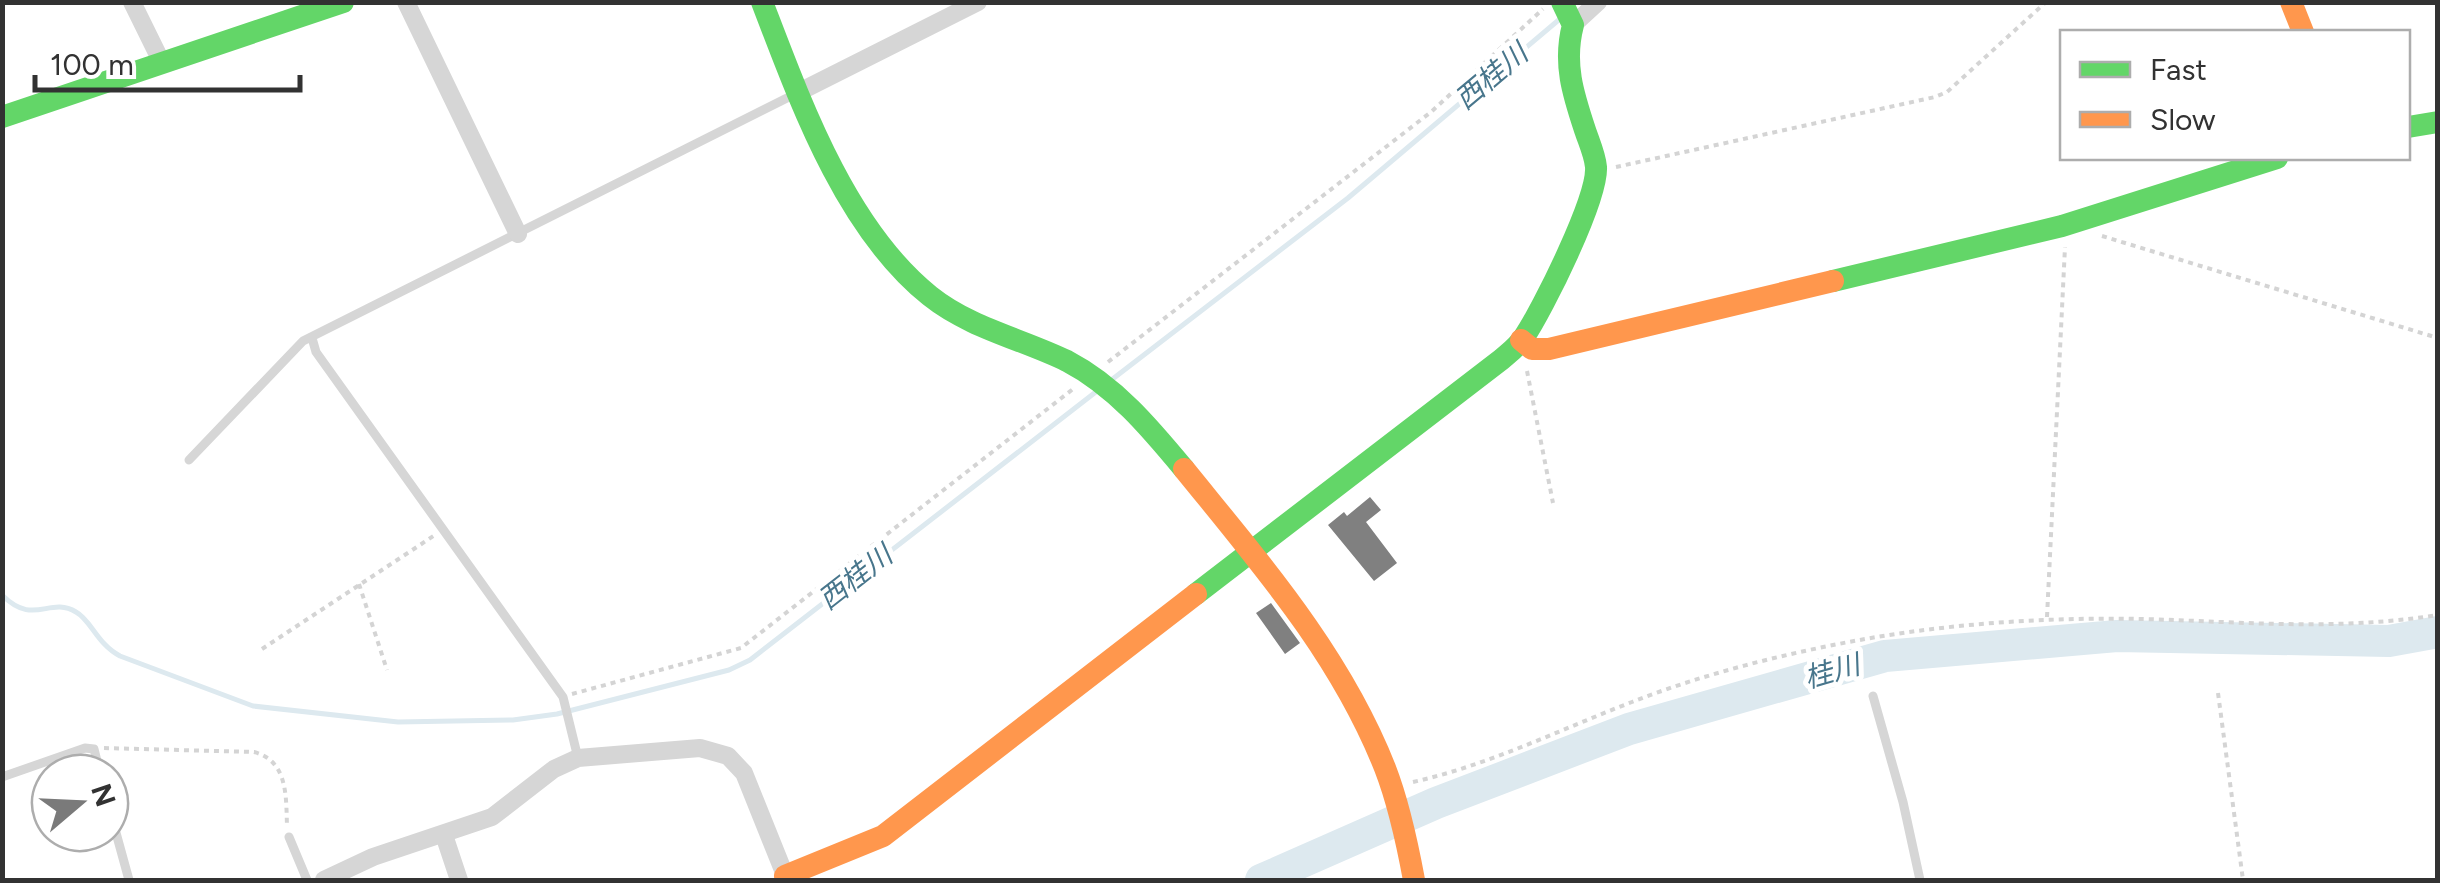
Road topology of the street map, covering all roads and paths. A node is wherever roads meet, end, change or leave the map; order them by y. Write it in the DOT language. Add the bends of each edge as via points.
graph roads {
  1 [pos="132,2"];
  2 [pos="342,2"];
  3 [pos="406,2"];
  4 [pos="762,2"];
  5 [pos="978,2"];
  6 [pos="1598,2"];
  7 [pos="2046,2"];
  8 [pos="2291,2"];
  9 [pos="1563,11"];
  10 [pos="2302,30"];
  11 [pos="162,63"];
  12 [pos="797,93"];
  13 [pos="2,117"];
  14 [pos="2438,122"];
  15 [pos="2410,126"];
  16 [pos="2272,160"];
  17 [pos="1597,171"];
  18 [pos="2068,224"];
  19 [pos="518,234"];
  20 [pos="312,338"];
  21 [pos="2438,338"];
  22 [pos="1522,340"];
  23 [pos="1100,382"];
  24 [pos="188,460"];
  25 [pos="1553,503"];
  26 [pos="443,530"];
  27 [pos="1251,550"];
  28 [pos="358,584"];
  29 [pos="2438,615"];
  30 [pos="2047,619"];
  31 [pos="262,649"];
  32 [pos="387,670"];
  33 [pos="2218,693"];
  34 [pos="1873,696"];
  35 [pos="564,700"];
  36 [pos="94,748"];
  37 [pos="95,753"];
  38 [pos="578,758"];
  39 [pos="2,777"];
  40 [pos="1396,792"];
  41 [pos="444,835"];
  42 [pos="290,837"];
  43 [pos="122,853"];
  44 [pos="786,878"];
  45 [pos="129,880"];
  46 [pos="307,880"];
  47 [pos="324,880"];
  48 [pos="460,880"];
  49 [pos="1414,880"];
  50 [pos="1920,880"];
  51 [pos="2244,880"];
  1 -- 11 [label="street"];
  2 -- 11 [label="street"];
  3 -- 19 [label="street"];
  4 -- 12 [label="street"];
  5 -- 12 [label="street"];
  6 -- 9 [label="street"];
  7 -- 17 [label="path" via="1935,97"];
  8 -- 10 [label="street"];
  9 -- 17 [label="street" via="1570,90"];
  9 -- 23 [label="path"];
  11 -- 13 [label="street"];
  12 -- 19 [label="lane"];
  12 -- 23 [label="street" via="860,209 924,292 963,318"];
  14 -- 15 [label="street"];
  16 -- 18 [label="street"];
  17 -- 22 [label="street"];
  18 -- 21 [label="path"];
  18 -- 22 [label="street" via="1549,349 1532,350"];
  18 -- 30 [label="path"];
  19 -- 20 [label="lane"];
  20 -- 24 [label="lane" via="292,350"];
  20 -- 26 [label="lane"];
  22 -- 25 [label="path"];
  22 -- 27 [label="street"];
  23 -- 27 [label="street"];
  23 -- 35 [label="path" via="740,648"];
  26 -- 28 [label="path"];
  26 -- 35 [label="lane"];
  27 -- 40 [label="street" via="1348,684"];
  27 -- 44 [label="street" via="882,836"];
  28 -- 31 [label="path"];
  28 -- 32 [label="path"];
  29 -- 30 [label="path" via="2375,625"];
  30 -- 40 [label="path" via="1867,639 1732,669"];
  33 -- 51 [label="path"];
  34 -- 50 [label="lane"];
  35 -- 38 [label="lane"];
  36 -- 37 [label="lane"];
  36 -- 39 [label="lane"];
  36 -- 42 [label="path" via="269,756 282,778"];
  38 -- 41 [label="street" via="492,816"];
  38 -- 44 [label="street" via="700,748 728,756 744,774"];
  40 -- 49 [label="street"];
  41 -- 47 [label="street"];
  41 -- 48 [label="street"];
  42 -- 46 [label="lane"];
  43 -- 45 [label="lane"];
}
